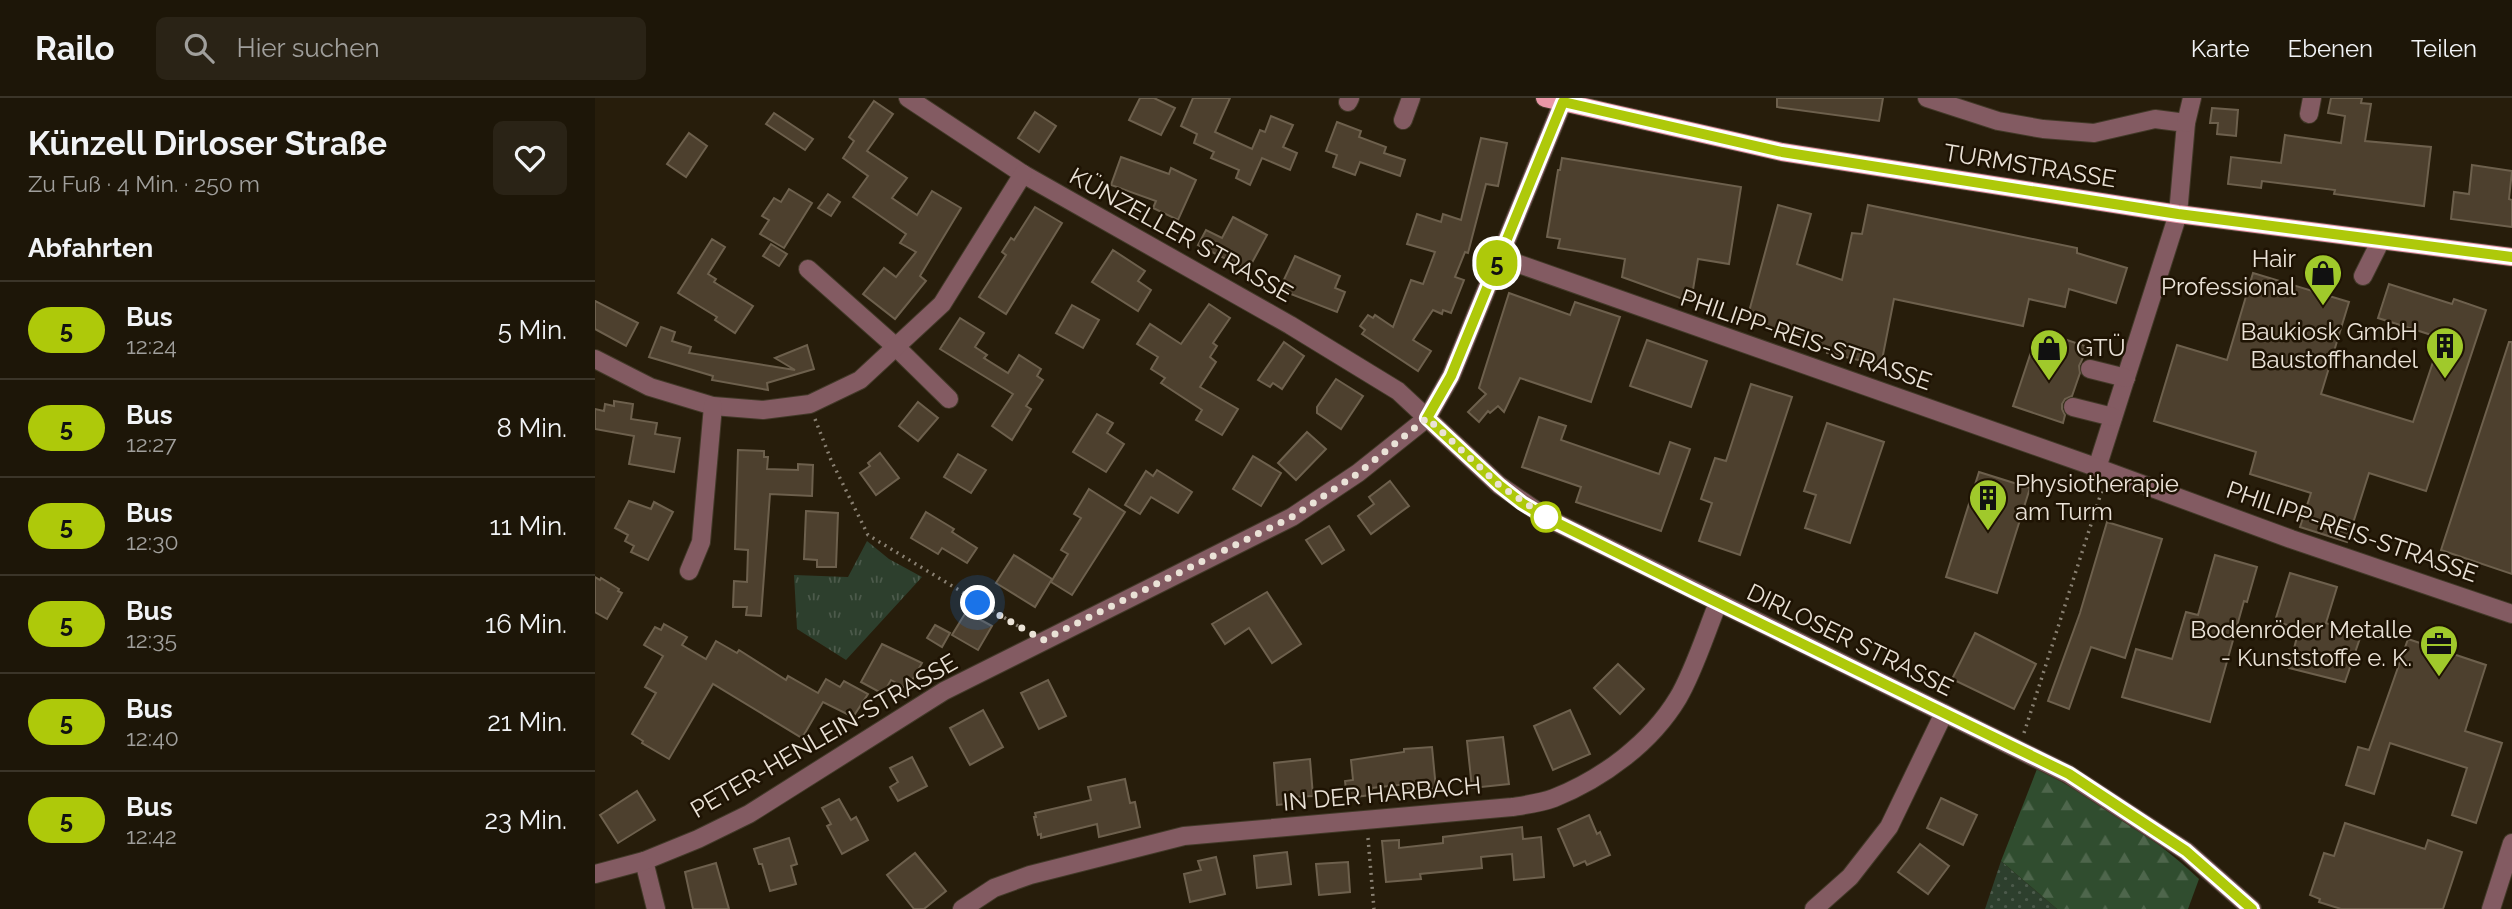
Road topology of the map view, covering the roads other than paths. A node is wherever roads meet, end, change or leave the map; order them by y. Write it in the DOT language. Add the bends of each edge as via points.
graph roads {
  1 [pos="908,98"];
  2 [pos="1412,98"];
  3 [pos="1545,98"];
  4 [pos="1927,98"];
  5 [pos="2192,98"];
  6 [pos="1563,102"];
  7 [pos="1403,120"];
  8 [pos="2186,123"];
  9 [pos="1023,174"];
  10 [pos="2178,214"];
  11 [pos="2381,240"];
  12 [pos="1499,257"];
  13 [pos="2512,257"];
  14 [pos="808,269"];
  15 [pos="2363,276"];
  16 [pos="896,346"];
  17 [pos="595,359"];
  18 [pos="2090,369"];
  19 [pos="2126,378"];
  20 [pos="949,399"];
  21 [pos="713,406"];
  22 [pos="2073,407"];
  23 [pos="2113,417"];
  24 [pos="1427,418"];
  25 [pos="2103,470"];
  26 [pos="689,571"];
  27 [pos="1718,603"];
  28 [pos="2512,614"];
  29 [pos="1944,713"];
  30 [pos="2512,843"];
  31 [pos="643,860"];
  32 [pos="595,874"];
  33 [pos="656,909"];
  34 [pos="962,909"];
  35 [pos="1814,909"];
  36 [pos="2252,909"];
  37 [pos="2491,909"];
  1 -- 9 [label="street, KÜNZELLER STRASSE"];
  2 -- 7 [label="street"];
  3 -- 6 [label="main road, TURMSTRASSE"];
  4 -- 8 [label="street" via="1998,121 2043,129 2094,133 2155,119"];
  5 -- 8 [label="street"];
  6 -- 10 [label="main road, TURMSTRASSE" via="1782,152"];
  6 -- 12 [label="street, PETER-HENLEIN-STRASSE"];
  8 -- 10 [label="street"];
  9 -- 16 [label="street" via="942,304"];
  9 -- 24 [label="street, KÜNZELLER STRASSE" via="1290,324 1398,391"];
  10 -- 11 [label="main road, TURMSTRASSE"];
  10 -- 19 [label="street"];
  11 -- 13 [label="main road, TURMSTRASSE"];
  11 -- 15 [label="street"];
  12 -- 24 [label="street, PETER-HENLEIN-STRASSE" via="1451,376"];
  12 -- 25 [label="street, PHILIPP-REIS-STRASSE"];
  14 -- 16 [label="street"];
  16 -- 20 [label="street"];
  16 -- 21 [label="street" via="860,380 810,404 762,410"];
  17 -- 21 [label="street" via="650,387"];
  18 -- 19 [label="street"];
  19 -- 23 [label="street"];
  21 -- 26 [label="street" via="701,542"];
  22 -- 23 [label="street"];
  23 -- 25 [label="street"];
  24 -- 27 [label="street, DIRLOSER STRASSE" via="1522,503"];
  24 -- 31 [label="street, PETER-HENLEIN-STRASSE" via="1357,474 1292,517 944,691 749,814"];
  25 -- 28 [label="street, PHILIPP-REIS-STRASSE"];
  27 -- 29 [label="street, DIRLOSER STRASSE"];
  27 -- 34 [label="street, IN DER HARBACH" via="1679,696 1656,728 1590,780 1552,799 1511,807 1184,836 1030,875 994,888"];
  29 -- 35 [label="street" via="1889,827 1850,877"];
  29 -- 36 [label="street, DIRLOSER STRASSE" via="2069,774 2162,834"];
  30 -- 37 [label="street"];
  31 -- 32 [label="street, PETER-HENLEIN-STRASSE"];
  31 -- 33 [label="street"];
}
